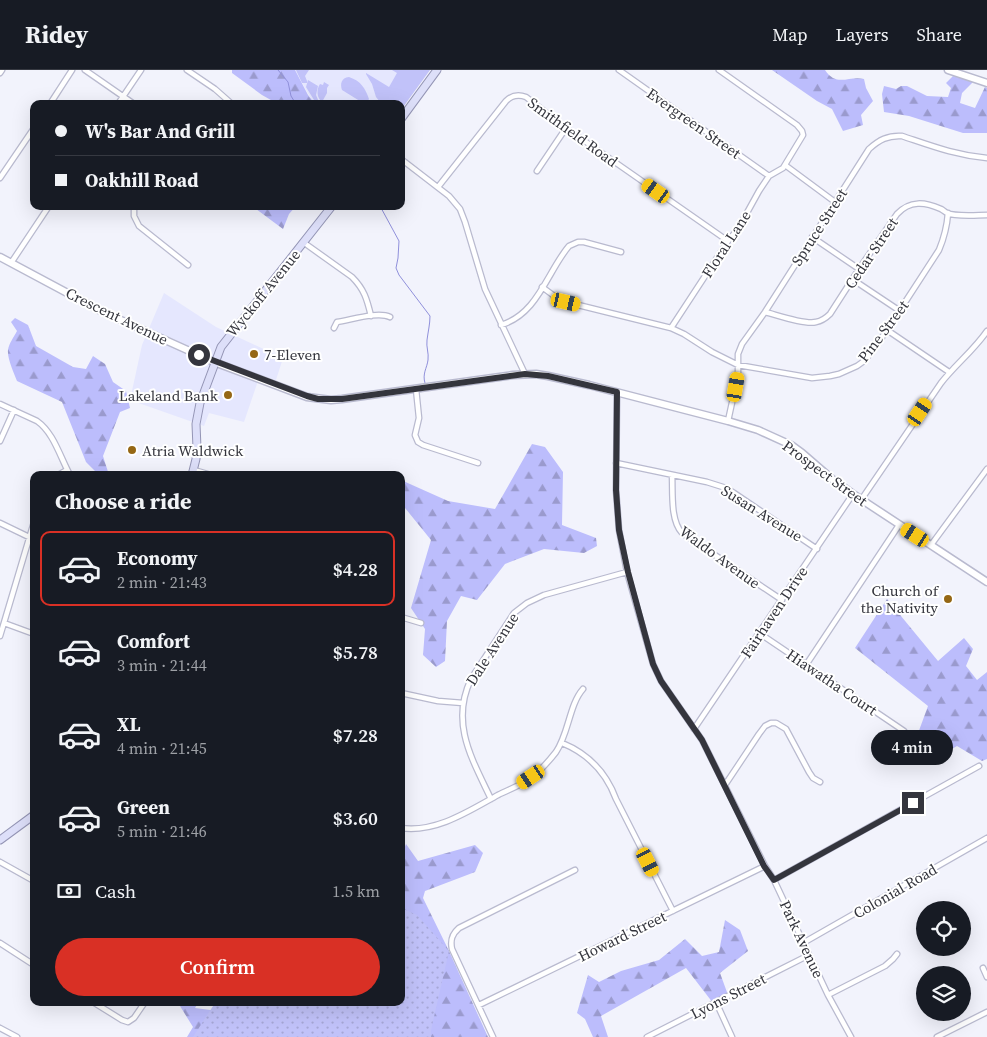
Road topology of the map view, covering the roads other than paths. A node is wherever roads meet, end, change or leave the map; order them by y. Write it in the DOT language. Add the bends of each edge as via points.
graph roads {
  1 [pos="2,70"];
  2 [pos="72,70"];
  3 [pos="85,70"];
  4 [pos="141,70"];
  5 [pos="187,70"];
  6 [pos="437,70"];
  7 [pos="619,70"];
  8 [pos="720,70"];
  9 [pos="948,70"];
  10 [pos="0,73"];
  11 [pos="968,73"];
  12 [pos="987,83"];
  13 [pos="123,97"];
  14 [pos="53,100"];
  15 [pos="121,100"];
  16 [pos="128,100"];
  17 [pos="227,100"];
  18 [pos="405,114"];
  19 [pos="566,128"];
  20 [pos="30,134"];
  21 [pos="987,158"];
  22 [pos="405,162"];
  23 [pos="785,165"];
  24 [pos="537,171"];
  25 [pos="769,176"];
  26 [pos="0,178"];
  27 [pos="438,187"];
  28 [pos="835,202"];
  29 [pos="46,210"];
  30 [pos="134,210"];
  31 [pos="329,210"];
  32 [pos="948,213"];
  33 [pos="987,216"];
  34 [pos="812,237"];
  35 [pos="728,241"];
  36 [pos="303,242"];
  37 [pos="621,252"];
  38 [pos="0,257"];
  39 [pos="11,263"];
  40 [pos="188,265"];
  41 [pos="859,269"];
  42 [pos="852,279"];
  43 [pos="542,287"];
  44 [pos="900,311"];
  45 [pos="765,312"];
  46 [pos="371,316"];
  47 [pos="390,317"];
  48 [pos="501,325"];
  49 [pos="334,328"];
  50 [pos="670,328"];
  51 [pos="887,330"];
  52 [pos="987,331"];
  53 [pos="214,362"];
  54 [pos="738,365"];
  55 [pos="949,372"];
  56 [pos="525,374"];
  57 [pos="416,389"];
  58 [pos="617,392"];
  59 [pos="0,404"];
  60 [pos="14,410"];
  61 [pos="728,421"];
  62 [pos="0,441"];
  63 [pos="478,463"];
  64 [pos="616,464"];
  65 [pos="987,469"];
  66 [pos="67,471"];
  67 [pos="193,471"];
  68 [pos="672,475"];
  69 [pos="853,494"];
  70 [pos="861,500"];
  71 [pos="0,523"];
  72 [pos="899,525"];
  73 [pos="30,534"];
  74 [pos="29,537"];
  75 [pos="931,545"];
  76 [pos="817,549"];
  77 [pos="628,572"];
  78 [pos="987,582"];
  79 [pos="782,600"];
  80 [pos="405,618"];
  81 [pos="421,622"];
  82 [pos="4,623"];
  83 [pos="30,633"];
  84 [pos="759,633"];
  85 [pos="0,636"];
  86 [pos="806,665"];
  87 [pos="583,689"];
  88 [pos="405,694"];
  89 [pos="463,702"];
  90 [pos="694,729"];
  91 [pos="904,731"];
  92 [pos="562,743"];
  93 [pos="979,766"];
  94 [pos="820,782"];
  95 [pos="725,785"];
  96 [pos="491,799"];
  97 [pos="30,818"];
  98 [pos="405,828"];
  99 [pos="987,838"];
  100 [pos="0,840"];
  101 [pos="0,862"];
  102 [pos="764,866"];
  103 [pos="575,870"];
  104 [pos="30,878"];
  105 [pos="774,880"];
  106 [pos="673,911"];
  107 [pos="0,943"];
  108 [pos="804,943"];
  109 [pos="897,954"];
  110 [pos="809,955"];
  111 [pos="30,962"];
  112 [pos="983,968"];
  113 [pos="987,977"];
  114 [pos="828,995"];
  115 [pos="716,1002"];
  116 [pos="479,1005"];
  117 [pos="99,1006"];
  118 [pos="142,1006"];
  119 [pos="987,1012"];
  120 [pos="0,1028"];
  121 [pos="17,1037"];
  122 [pos="493,1037"];
  123 [pos="647,1037"];
  124 [pos="732,1037"];
  125 [pos="850,1037"];
  126 [pos="937,1037"];
  1 -- 10 [label="street"];
  2 -- 14 [label="street"];
  3 -- 13 [label="street"];
  4 -- 13 [label="street"];
  5 -- 17 [label="street"];
  6 -- 18 [label="main road"];
  7 -- 25 [label="street, Evergreen Street"];
  8 -- 23 [label="street" via="800,128 803,135"];
  9 -- 11 [label="main road"];
  11 -- 12 [label="main road"];
  13 -- 15 [label="street"];
  13 -- 16 [label="street"];
  19 -- 24 [label="street"];
  19 -- 27 [label="street, Smithfield Road" via="526,97 513,96"];
  19 -- 35 [label="street, Smithfield Road"];
  20 -- 26 [label="street"];
  21 -- 28 [label="street, Spruce Street" via="965,156 902,136 890,136 869,150"];
  22 -- 27 [label="street"];
  23 -- 25 [label="street, Floral Lane"];
  23 -- 28 [label="street"];
  25 -- 35 [label="street, Floral Lane"];
  27 -- 48 [label="street" via="455,202 463,216 485,290"];
  28 -- 34 [label="street, Spruce Street"];
  29 -- 39 [label="street"];
  30 -- 40 [label="street" via="139,226"];
  31 -- 36 [label="main road, Wyckoff Avenue"];
  32 -- 33 [label="street, Cedar Street"];
  32 -- 41 [label="street, Cedar Street" via="923,203 906,207 897,214"];
  32 -- 44 [label="street, Pine Street" via="939,250"];
  34 -- 41 [label="street"];
  34 -- 45 [label="street, Spruce Street"];
  35 -- 50 [label="street, Floral Lane"];
  36 -- 46 [label="street" via="358,283 367,298"];
  36 -- 53 [label="main road, Wyckoff Avenue" via="227,338"];
  37 -- 43 [label="street" via="584,242 573,243"];
  38 -- 39 [label="main road, Crescent Avenue"];
  39 -- 53 [label="main road, Crescent Avenue" via="110,315"];
  41 -- 42 [label="street, Cedar Street"];
  42 -- 44 [label="street"];
  42 -- 45 [label="street, Cedar Street" via="830,314 822,320 807,323"];
  43 -- 48 [label="street" via="527,310"];
  43 -- 50 [label="street, Pine Street" via="566,302"];
  44 -- 51 [label="street, Pine Street"];
  45 -- 54 [label="street, Spruce Street" via="742,344"];
  46 -- 47 [label="street" via="385,314"];
  46 -- 49 [label="street" via="337,322"];
  48 -- 56 [label="street"];
  50 -- 54 [label="street, Pine Street"];
  51 -- 54 [label="street, Pine Street" via="864,361 848,371 830,376 812,378"];
  51 -- 55 [label="street"];
  52 -- 55 [label="street"];
  53 -- 57 [label="main road, Crescent Avenue" via="318,399"];
  53 -- 67 [label="main road, Wyckoff Avenue" via="197,413"];
  54 -- 61 [label="street, Spruce Street"];
  55 -- 70 [label="street"];
  56 -- 57 [label="main road, Crescent Avenue"];
  56 -- 58 [label="main road, Crescent Avenue"];
  57 -- 63 [label="street" via="419,418 415,435 418,442"];
  58 -- 61 [label="main road, Prospect Street"];
  58 -- 64 [label="street, Park Avenue"];
  59 -- 60 [label="street"];
  60 -- 62 [label="street"];
  60 -- 66 [label="street" via="46,429"];
  61 -- 69 [label="main road, Prospect Street" via="791,445"];
  64 -- 68 [label="street, Susan Avenue"];
  64 -- 77 [label="street, Park Avenue" via="618,520"];
  65 -- 75 [label="street"];
  68 -- 76 [label="street, Susan Avenue" via="726,488"];
  68 -- 79 [label="street, Waldo Avenue" via="674,519 678,529"];
  69 -- 70 [label="main road, Prospect Street"];
  69 -- 76 [label="street, Fairhaven Drive"];
  70 -- 72 [label="main road, Prospect Street"];
  71 -- 74 [label="street"];
  72 -- 75 [label="main road, Prospect Street"];
  72 -- 86 [label="street"];
  73 -- 74 [label="street"];
  74 -- 82 [label="street"];
  75 -- 78 [label="main road, Prospect Street"];
  76 -- 79 [label="street, Fairhaven Drive"];
  77 -- 89 [label="street, Dale Avenue" via="544,595 519,608 470,679"];
  77 -- 90 [label="street, Park Avenue" via="656,673"];
  79 -- 84 [label="street, Fairhaven Drive"];
  80 -- 81 [label="street"];
  82 -- 83 [label="street"];
  82 -- 85 [label="street"];
  84 -- 86 [label="street, Hiawatha Court"];
  84 -- 90 [label="street, Fairhaven Drive"];
  86 -- 91 [label="street, Hiawatha Court"];
  87 -- 92 [label="street"];
  88 -- 89 [label="street"];
  89 -- 96 [label="street, Dale Avenue" via="465,741"];
  90 -- 95 [label="street, Park Avenue"];
  92 -- 96 [label="street" via="531,777"];
  92 -- 106 [label="street" via="580,751 609,781"];
  93 -- 105 [label="street"];
  94 -- 95 [label="street" via="809,772 786,729 771,723 759,734"];
  95 -- 102 [label="street, Park Avenue"];
  96 -- 98 [label="street" via="433,826"];
  97 -- 100 [label="main road"];
  99 -- 108 [label="street, Colonial Road"];
  101 -- 104 [label="street"];
  102 -- 105 [label="street, Park Avenue"];
  102 -- 106 [label="street, Howard Street"];
  103 -- 116 [label="street" via="455,931 452,948"];
  105 -- 108 [label="street, Park Avenue"];
  106 -- 116 [label="street, Howard Street"];
  107 -- 111 [label="street"];
  108 -- 110 [label="street, Park Avenue"];
  109 -- 114 [label="street" via="885,966"];
  110 -- 114 [label="street, Park Avenue"];
  110 -- 115 [label="street, Lyons Street"];
  112 -- 113 [label="street"];
  114 -- 125 [label="street, Park Avenue"];
  115 -- 123 [label="street, Lyons Street"];
  115 -- 124 [label="street"];
  116 -- 122 [label="street"];
  117 -- 118 [label="street" via="125,1022 131,1020"];
  119 -- 126 [label="street"];
  120 -- 121 [label="street"];
}
